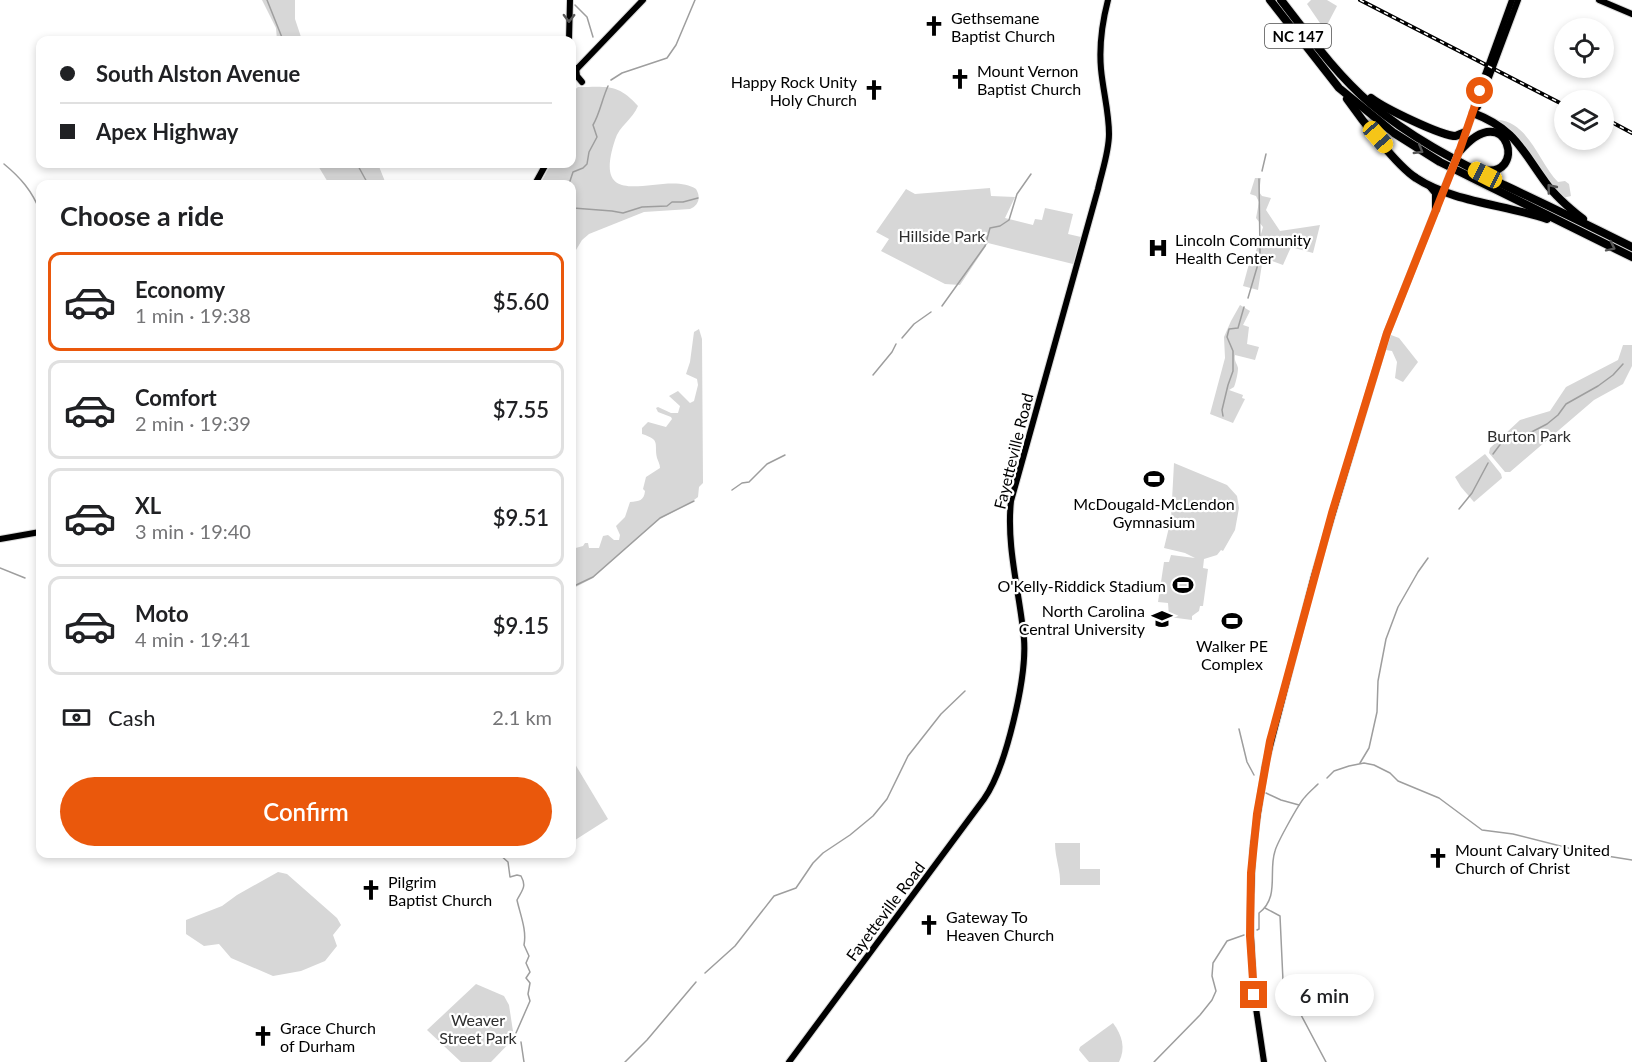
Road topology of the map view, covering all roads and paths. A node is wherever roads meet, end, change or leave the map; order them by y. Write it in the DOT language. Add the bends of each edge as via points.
graph roads {
  1 [pos="570,0"];
  2 [pos="643,0"];
  3 [pos="1108,0"];
  4 [pos="1270,0"];
  5 [pos="1281,0"];
  6 [pos="1512,0"];
  7 [pos="1518,0"];
  8 [pos="1599,0"];
  9 [pos="1632,14"];
  10 [pos="569,36"];
  11 [pos="576,69"];
  12 [pos="576,74"];
  13 [pos="1345,78"];
  14 [pos="582,82"];
  15 [pos="1340,88"];
  16 [pos="1473,111"];
  17 [pos="1465,132"];
  18 [pos="1459,152"];
  19 [pos="1464,164"];
  20 [pos="1430,186"];
  21 [pos="1443,192"];
  22 [pos="1436,208"];
  23 [pos="1593,228"];
  24 [pos="1576,230"];
  25 [pos="1632,247"];
  26 [pos="1632,257"];
  27 [pos="36,533"];
  28 [pos="0,539"];
  29 [pos="789,1062"];
  30 [pos="1264,1062"];
  1 -- 10 [label="main road, one-way"];
  2 -- 11 [label="main road"];
  3 -- 29 [label="main road, Fayetteville Road" via="1100,49 1108,108 1108,144 1011,501 1010,528 1024,649 1021,680 1000,769 984,799"];
  4 -- 15 [label="highway, NC 147"];
  5 -- 13 [label="highway, NC 147"];
  6 -- 16 [label="main road"];
  7 -- 16 [label="main road" via="1491,75"];
  8 -- 9 [label="main road"];
  12 -- 14 [label="main road"];
  13 -- 17 [label="highway" via="1399,115 1447,134 1457,136"];
  13 -- 19 [label="highway, NC 147" via="1406,131"];
  15 -- 20 [label="highway" via="1408,172"];
  15 -- 24 [label="highway, NC 147, one-way" via="1381,124 1426,154"];
  16 -- 17 [label="main road"];
  23 -- 16 [label="highway, one-way" via="1556,195 1515,138"];
  17 -- 18 [label="main road"];
  18 -- 19 [label="highway" via="1472,138 1485,132 1499,134 1509,146 1507,160 1497,169"];
  18 -- 21 [label="main road, bridge"];
  19 -- 23 [label="highway, NC 147"];
  20 -- 21 [label="highway"];
  20 -- 22 [label="highway" via="1436,193"];
  21 -- 22 [label="main road"];
  21 -- 24 [label="highway" via="1528,213"];
  22 -- 30 [label="main road" via="1387,333 1332,513 1263,776 1250,887 1250,936"];
  23 -- 25 [label="highway, NC 147"];
  24 -- 26 [label="highway, NC 147, one-way"];
  27 -- 28 [label="main road"];
}
